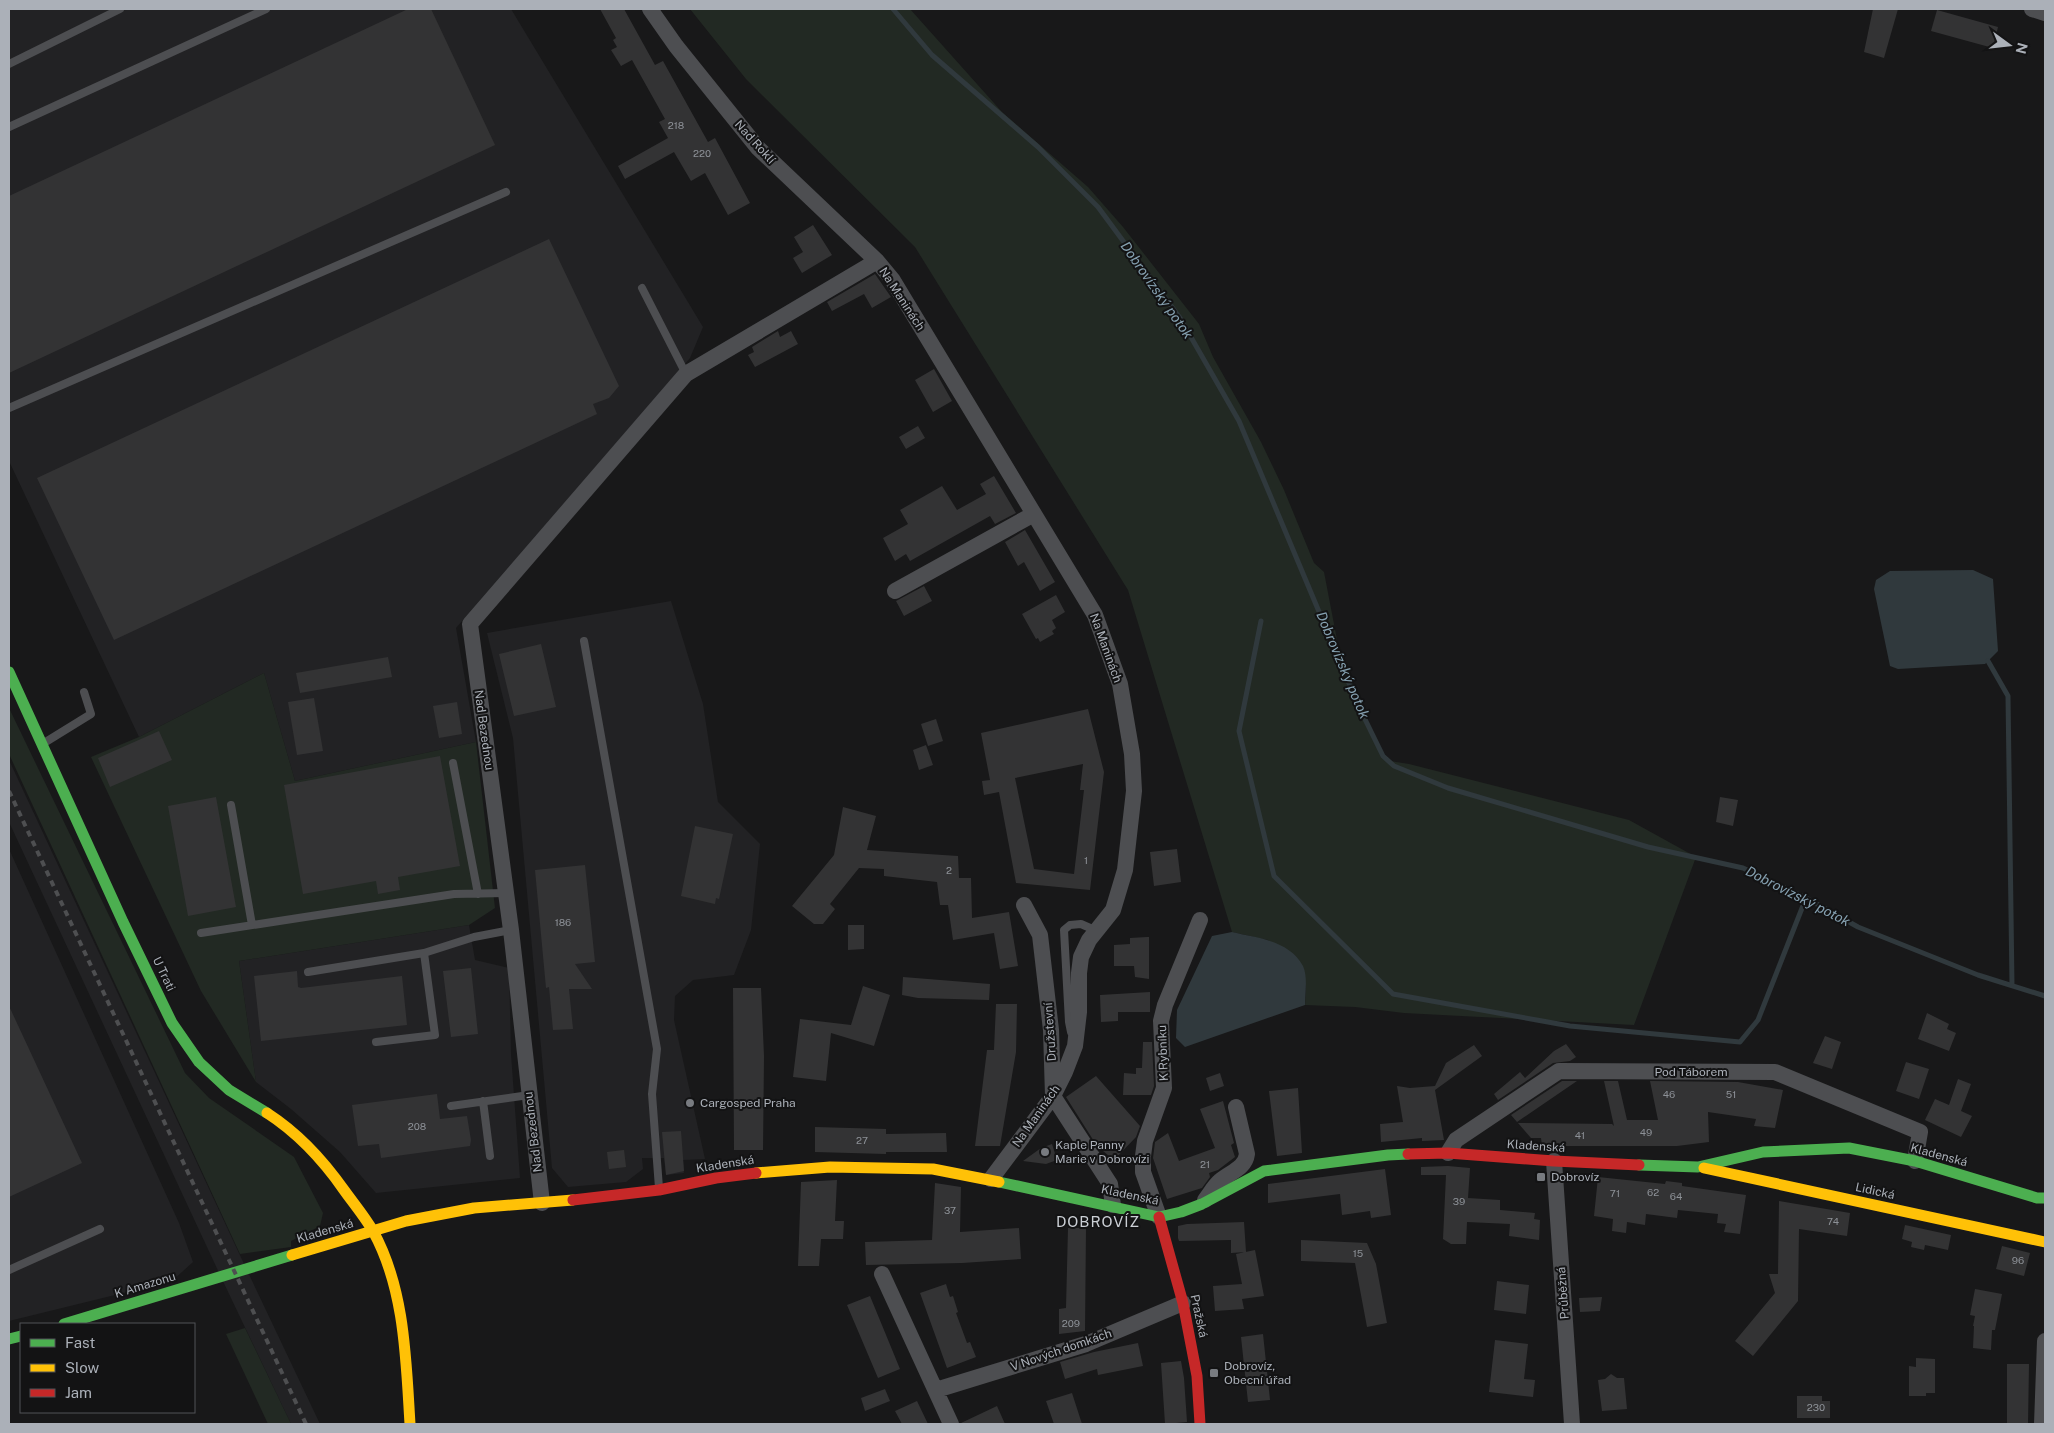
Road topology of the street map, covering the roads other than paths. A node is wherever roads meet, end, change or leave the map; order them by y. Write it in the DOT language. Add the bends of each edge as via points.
graph roads {
  1 [pos="120,9"];
  2 [pos="266,9"];
  3 [pos="650,9"];
  4 [pos="2032,9"];
  5 [pos="2045,13"];
  6 [pos="9,64"];
  7 [pos="9,127"];
  8 [pos="506,192"];
  9 [pos="877,261"];
  10 [pos="642,288"];
  11 [pos="720,353"];
  12 [pos="686,374"];
  13 [pos="9,408"];
  14 [pos="1034,514"];
  15 [pos="895,591"];
  16 [pos="584,641"];
  17 [pos="9,672"];
  18 [pos="84,692"];
  19 [pos="42,744"];
  20 [pos="453,763"];
  21 [pos="231,805"];
  22 [pos="506,893"];
  23 [pos="478,894"];
  24 [pos="1024,905"];
  25 [pos="1200,920"];
  26 [pos="252,926"];
  27 [pos="511,930"];
  28 [pos="1097,931"];
  29 [pos="201,933"];
  30 [pos="424,953"];
  31 [pos="308,972"];
  32 [pos="376,1042"];
  33 [pos="1075,1046"];
  34 [pos="529,1095"];
  35 [pos="1053,1096"];
  36 [pos="483,1101"];
  37 [pos="451,1106"];
  38 [pos="1236,1107"];
  39 [pos="1448,1153"];
  40 [pos="490,1156"];
  41 [pos="1554,1161"];
  42 [pos="1915,1161"];
  43 [pos="1698,1167"];
  44 [pos="991,1179"];
  45 [pos="659,1190"];
  46 [pos="2045,1198"];
  47 [pos="542,1204"];
  48 [pos="1202,1204"];
  49 [pos="1113,1205"];
  50 [pos="1159,1216"];
  51 [pos="100,1229"];
  52 [pos="373,1231"];
  53 [pos="2045,1242"];
  54 [pos="9,1270"];
  55 [pos="234,1272"];
  56 [pos="882,1274"];
  57 [pos="1183,1303"];
  58 [pos="67,1323"];
  59 [pos="2045,1341"];
  60 [pos="936,1390"];
  61 [pos="410,1424"];
  62 [pos="952,1424"];
  63 [pos="1200,1424"];
  64 [pos="1572,1424"];
  65 [pos="2042,1424"];
  1 -- 6 [label="lane"];
  2 -- 7 [label="lane"];
  3 -- 9 [label="street, Nad Roklí" via="758,148"];
  4 -- 5 [label="street"];
  8 -- 13 [label="lane"];
  9 -- 11 [label="street, Na Maninách"];
  9 -- 14 [label="street, Na Maninách" via="892,279"];
  10 -- 12 [label="lane"];
  11 -- 12 [label="street, Nad Bezednou"];
  12 -- 22 [label="street, Nad Bezednou" via="470,624"];
  14 -- 15 [label="street"];
  14 -- 28 [label="street, Na Maninách" via="1095,615 1120,684 1132,754 1134,791 1125,870 1113,910"];
  16 -- 45 [label="lane" via="657,1049 652,1094"];
  17 -- 19 [label="street, U Trati"];
  18 -- 19 [label="lane" via="91,714"];
  19 -- 52 [label="street, U Trati" via="172,1023 199,1062 229,1090 282,1124 311,1149"];
  20 -- 23 [label="lane"];
  21 -- 26 [label="lane"];
  22 -- 23 [label="lane"];
  22 -- 27 [label="street, Nad Bezednou"];
  23 -- 26 [label="lane" via="454,894"];
  24 -- 35 [label="street, Družstevní" via="1040,935 1051,1030"];
  25 -- 50 [label="street, K Rybníku" via="1164,1005 1161,1021 1164,1088 1142,1156 1143,1172"];
  26 -- 29 [label="lane"];
  27 -- 30 [label="lane" via="474,937"];
  27 -- 34 [label="street, Nad Bezednou"];
  28 -- 33 [label="street, Na Maninách" via="1081,957"];
  28 -- 33 [label="lane" via="1081,924 1070,924 1064,930 1069,1022"];
  30 -- 31 [label="lane"];
  30 -- 32 [label="lane" via="435,1036"];
  33 -- 35 [label="street, Na Maninách"];
  34 -- 36 [label="lane"];
  34 -- 47 [label="street, Nad Bezednou"];
  35 -- 44 [label="street, Na Maninách"];
  35 -- 49 [label="street" via="1110,1184"];
  36 -- 37 [label="lane"];
  36 -- 40 [label="lane"];
  38 -- 48 [label="street" via="1246,1161 1220,1181"];
  39 -- 41 [label="street, Kladenská"];
  39 -- 42 [label="street, Pod Táborem" via="1456,1140 1559,1071 1775,1072 1920,1132"];
  39 -- 48 [label="street, Kladenská" via="1388,1155 1264,1171"];
  41 -- 43 [label="street, Kladenská"];
  41 -- 64 [label="street, Průběžná"];
  42 -- 43 [label="street, Kladenská" via="1849,1148 1763,1152"];
  42 -- 46 [label="street, Kladenská"];
  43 -- 53 [label="street, Lidická"];
  44 -- 45 [label="street, Kladenská" via="933,1169 830,1166 716,1178"];
  44 -- 49 [label="street, Kladenská"];
  45 -- 47 [label="street, Kladenská"];
  47 -- 52 [label="street, Kladenská" via="474,1208"];
  48 -- 50 [label="street, Kladenská"];
  49 -- 50 [label="street, Kladenská"];
  50 -- 57 [label="street, Pražská"];
  51 -- 54 [label="lane"];
  52 -- 55 [label="street, Kladenská"];
  52 -- 61 [label="street, U Trati" via="389,1268 400,1311"];
  55 -- 58 [label="street, K Amazonu"];
  56 -- 60 [label="street"];
  57 -- 60 [label="street, V Nových domkách" via="1086,1344"];
  57 -- 63 [label="street, Pražská" via="1197,1376"];
  59 -- 65 [label="street"];
  60 -- 62 [label="street"];
}
